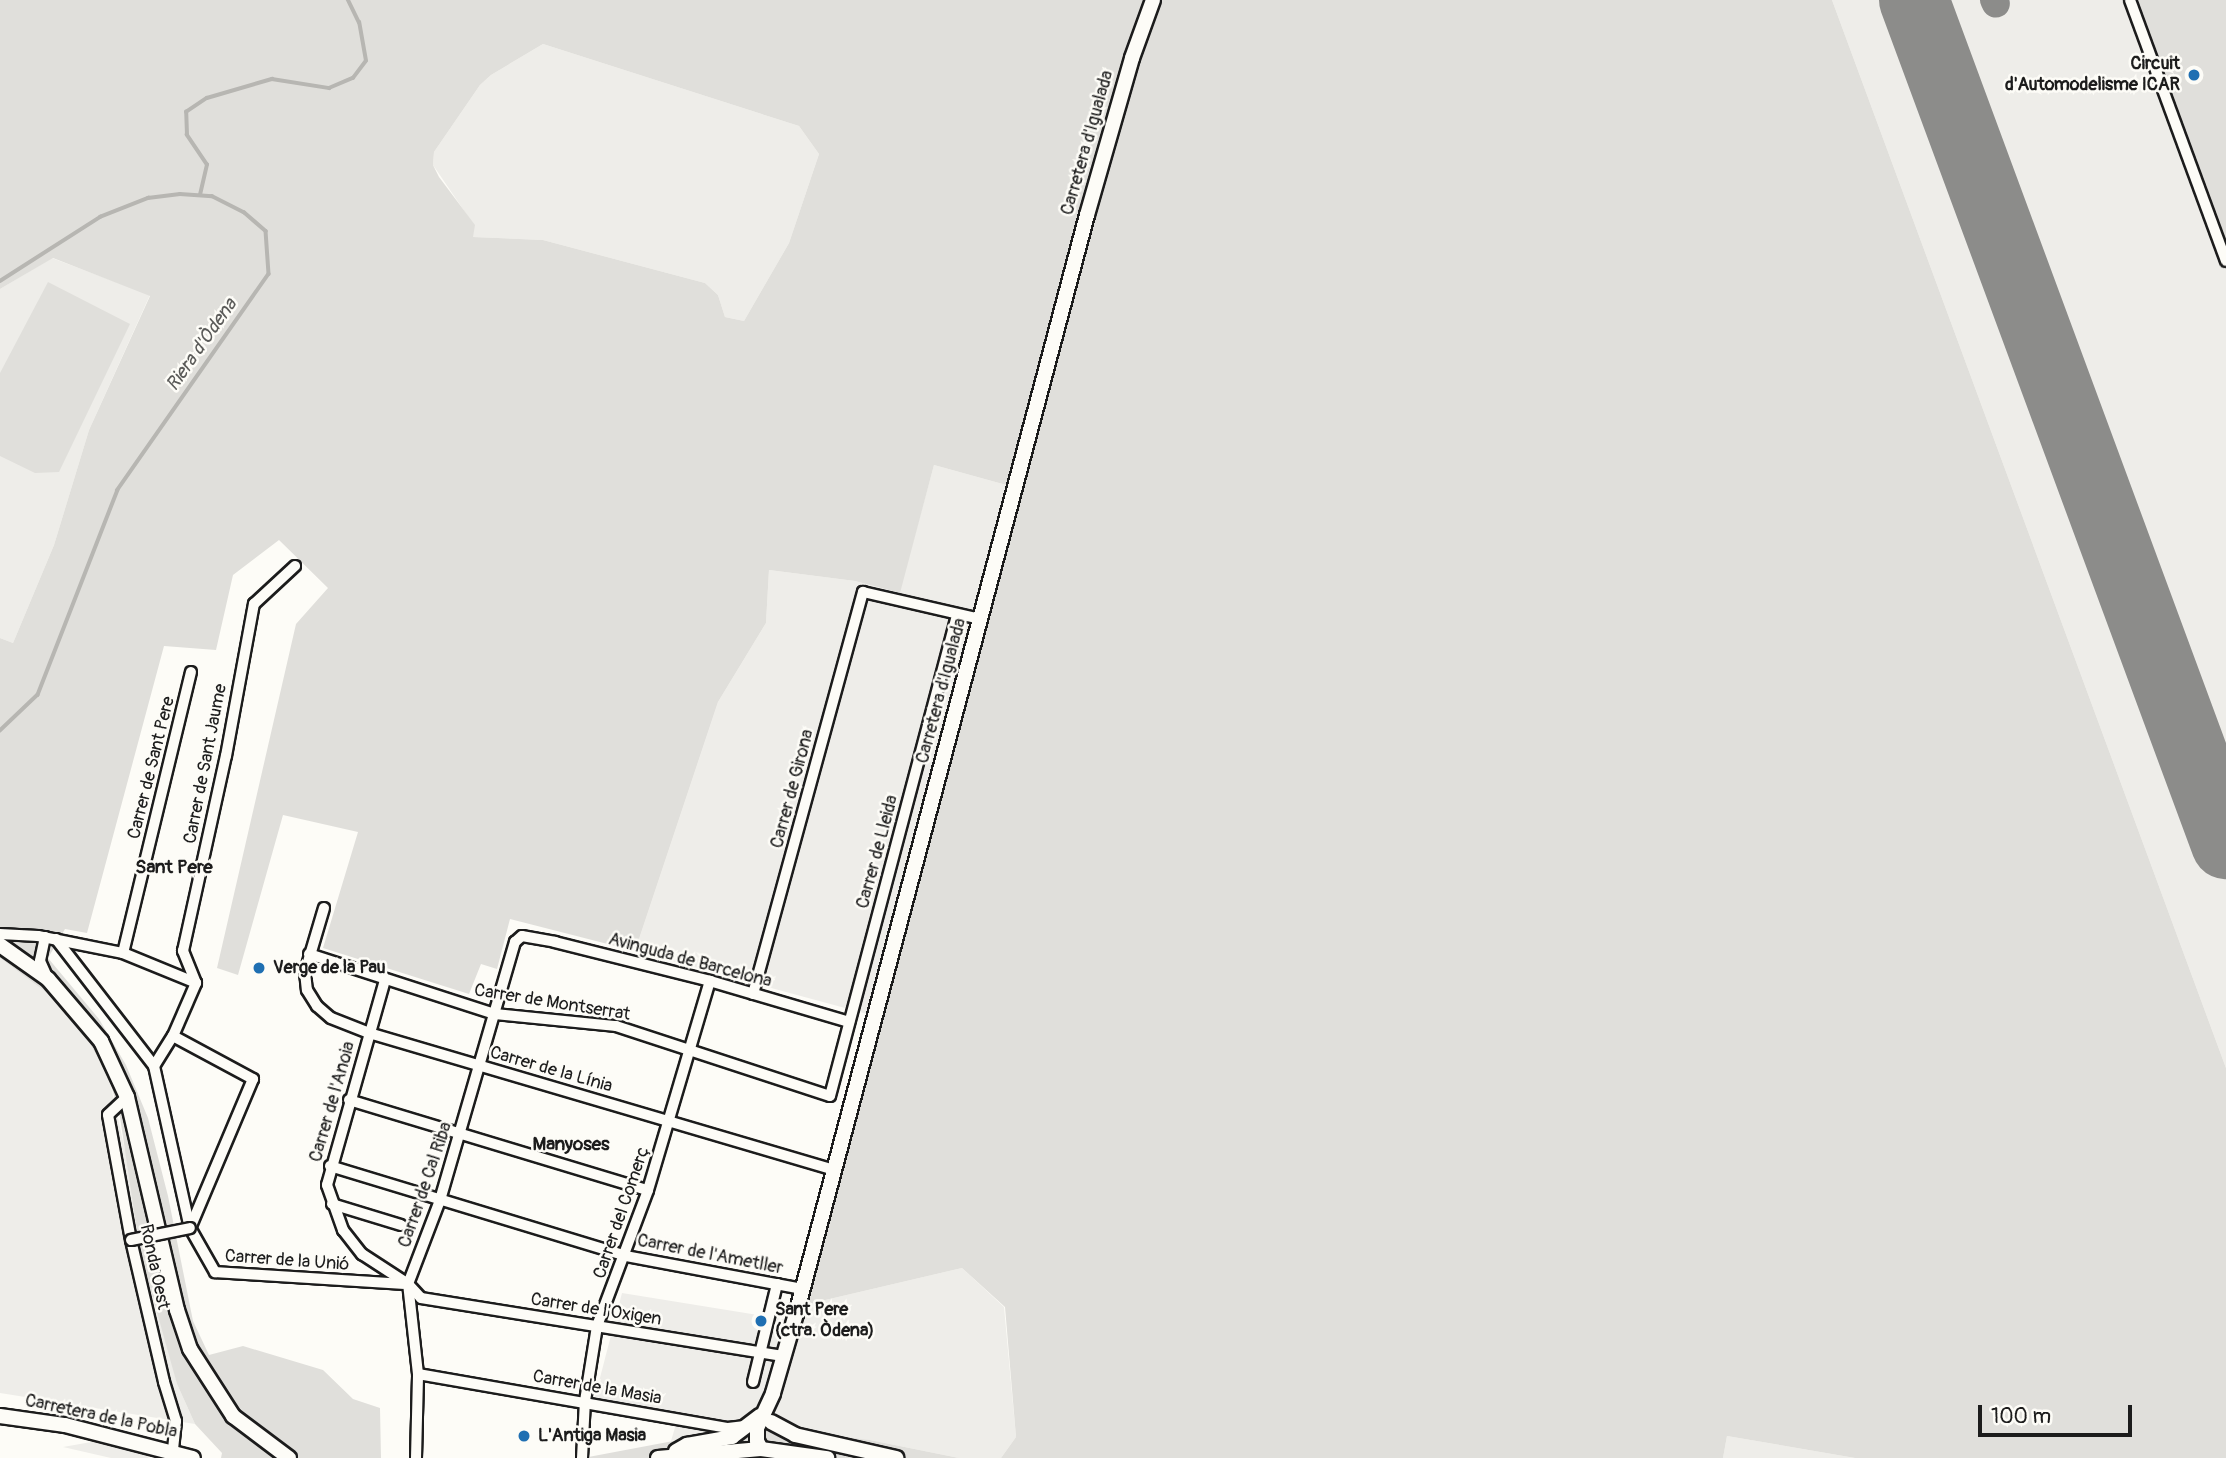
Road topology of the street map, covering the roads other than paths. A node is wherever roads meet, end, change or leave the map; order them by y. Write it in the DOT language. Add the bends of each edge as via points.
graph roads {
  1 [pos="1153,0"];
  2 [pos="2130,0"];
  3 [pos="2226,261"];
  4 [pos="295,566"];
  5 [pos="957,615"];
  6 [pos="981,619"];
  7 [pos="191,671"];
  8 [pos="324,908"];
  9 [pos="0,934"];
  10 [pos="522,936"];
  11 [pos="45,937"];
  12 [pos="56,939"];
  13 [pos="0,945"];
  14 [pos="123,953"];
  15 [pos="310,954"];
  16 [pos="48,979"];
  17 [pos="385,980"];
  18 [pos="710,981"];
  19 [pos="196,983"];
  20 [pos="753,994"];
  21 [pos="495,1014"];
  22 [pos="849,1022"];
  23 [pos="369,1033"];
  24 [pos="173,1036"];
  25 [pos="690,1050"];
  26 [pos="478,1065"];
  27 [pos="154,1066"];
  28 [pos="830,1096"];
  29 [pos="127,1097"];
  30 [pos="349,1100"];
  31 [pos="669,1121"];
  32 [pos="461,1132"];
  33 [pos="330,1166"];
  34 [pos="835,1170"];
  35 [pos="648,1189"];
  36 [pos="440,1200"];
  37 [pos="332,1204"];
  38 [pos="401,1226"];
  39 [pos="190,1228"];
  40 [pos="131,1240"];
  41 [pos="626,1255"];
  42 [pos="408,1284"];
  43 [pos="778,1284"];
  44 [pos="803,1289"];
  45 [pos="597,1326"];
  46 [pos="758,1352"];
  47 [pos="784,1356"];
  48 [pos="418,1374"];
  49 [pos="753,1382"];
  50 [pos="585,1401"];
  51 [pos="0,1416"];
  52 [pos="759,1422"];
  53 [pos="761,1449"];
  54 [pos="173,1450"];
  55 [pos="418,1456"];
  56 [pos="582,1456"];
  57 [pos="661,1457"];
  58 [pos="193,1458"];
  59 [pos="289,1458"];
  60 [pos="827,1458"];
  61 [pos="895,1458"];
  1 -- 6 [label="street, Carretera d'Igualada" via="1087,215"];
  2 -- 3 [label="street"];
  4 -- 19 [label="street, Carrer de Sant Jaume" via="254,604 183,951"];
  5 -- 6 [label="street"];
  5 -- 20 [label="street, Carrer de Girona" via="863,592"];
  5 -- 22 [label="street, Carrer de Lleida"];
  6 -- 34 [label="street, Carretera d'Igualada"];
  7 -- 14 [label="street, Carrer de Sant Pere"];
  8 -- 15 [label="street, Carrer de la Línia"];
  9 -- 11 [label="street"];
  10 -- 18 [label="street, Avinguda de Barcelona"];
  10 -- 21 [label="street, Carrer de Cal Riba" via="515,942"];
  11 -- 12 [label="street"];
  11 -- 16 [label="street" via="40,961"];
  12 -- 14 [label="street"];
  12 -- 27 [label="street"];
  13 -- 16 [label="street"];
  14 -- 19 [label="street"];
  15 -- 17 [label="street, Carrer de Montserrat"];
  15 -- 23 [label="street, Carrer de la Línia" via="307,990 317,1006 331,1018"];
  16 -- 29 [label="street" via="101,1041"];
  17 -- 21 [label="street, Carrer de Montserrat"];
  17 -- 23 [label="street, Carrer de l'Anoia"];
  18 -- 20 [label="street, Avinguda de Barcelona"];
  18 -- 25 [label="street, Carrer del Comerç"];
  19 -- 24 [label="street"];
  20 -- 22 [label="street, Avinguda de Barcelona"];
  21 -- 25 [label="street, Carrer de Montserrat" via="616,1026"];
  21 -- 26 [label="street, Carrer de Cal Riba"];
  22 -- 28 [label="street, Carrer de Lleida"];
  23 -- 26 [label="street, Carrer de la Línia"];
  23 -- 30 [label="street, Carrer de l'Anoia"];
  24 -- 27 [label="street"];
  24 -- 39 [label="street" via="253,1079"];
  25 -- 28 [label="street, Carrer de Montserrat"];
  25 -- 31 [label="street, Carrer del Comerç"];
  26 -- 31 [label="street, Carrer de la Línia"];
  26 -- 32 [label="street, Carrer de Cal Riba"];
  27 -- 39 [label="street, Carrer de la Unió"];
  29 -- 40 [label="street, Ronda Oest" via="108,1115"];
  29 -- 59 [label="street" via="190,1349 233,1416"];
  30 -- 32 [label="street"];
  30 -- 33 [label="street, Carrer de l'Anoia"];
  31 -- 34 [label="street, Carrer de la Línia"];
  31 -- 35 [label="street, Carrer del Comerç"];
  32 -- 35 [label="street"];
  32 -- 36 [label="street, Carrer de Cal Riba"];
  33 -- 36 [label="street, Carrer de l'Ametller"];
  33 -- 37 [label="street, Carrer de l'Anoia" via="327,1185"];
  34 -- 44 [label="street, Carretera d'Igualada"];
  35 -- 41 [label="street, Carrer del Comerç"];
  36 -- 41 [label="street, Carrer de l'Ametller"];
  36 -- 42 [label="street, Carrer de Cal Riba"];
  37 -- 38 [label="street"];
  37 -- 42 [label="street, Carrer de l'Anoia" via="343,1230 362,1254"];
  39 -- 40 [label="street, bridge"];
  39 -- 42 [label="street, Carrer de la Unió" via="215,1272"];
  40 -- 54 [label="street, Ronda Oest" via="176,1421"];
  41 -- 43 [label="street, Carrer de l'Ametller"];
  41 -- 45 [label="street, Carrer del Comerç"];
  42 -- 45 [label="street, Carrer de l'Oxigen" via="421,1297"];
  42 -- 48 [label="street, Carrer de Cal Riba"];
  43 -- 44 [label="street, Carrer de l'Ametller"];
  43 -- 46 [label="street"];
  44 -- 47 [label="street, Carretera d'Igualada"];
  45 -- 46 [label="street, Carrer de l'Oxigen"];
  45 -- 50 [label="street, Carrer del Comerç"];
  46 -- 47 [label="street, Carrer de l'Oxigen"];
  46 -- 49 [label="street"];
  47 -- 52 [label="street, Carretera d'Igualada"];
  48 -- 50 [label="street, Carrer de la Masia"];
  48 -- 55 [label="street, Carrer de Cal Riba"];
  50 -- 52 [label="street, Carrer de la Masia" via="728,1428"];
  50 -- 56 [label="street, Carrer del Comerç"];
  51 -- 54 [label="street, Carretera de la Pobla" via="65,1425"];
  52 -- 53 [label="street, Carretera d'Igualada"];
  52 -- 57 [label="street" via="732,1437 687,1445"];
  52 -- 61 [label="street"];
  53 -- 57 [label="street"];
  53 -- 60 [label="street"];
  54 -- 58 [label="street, Carretera de la Pobla"];
}
